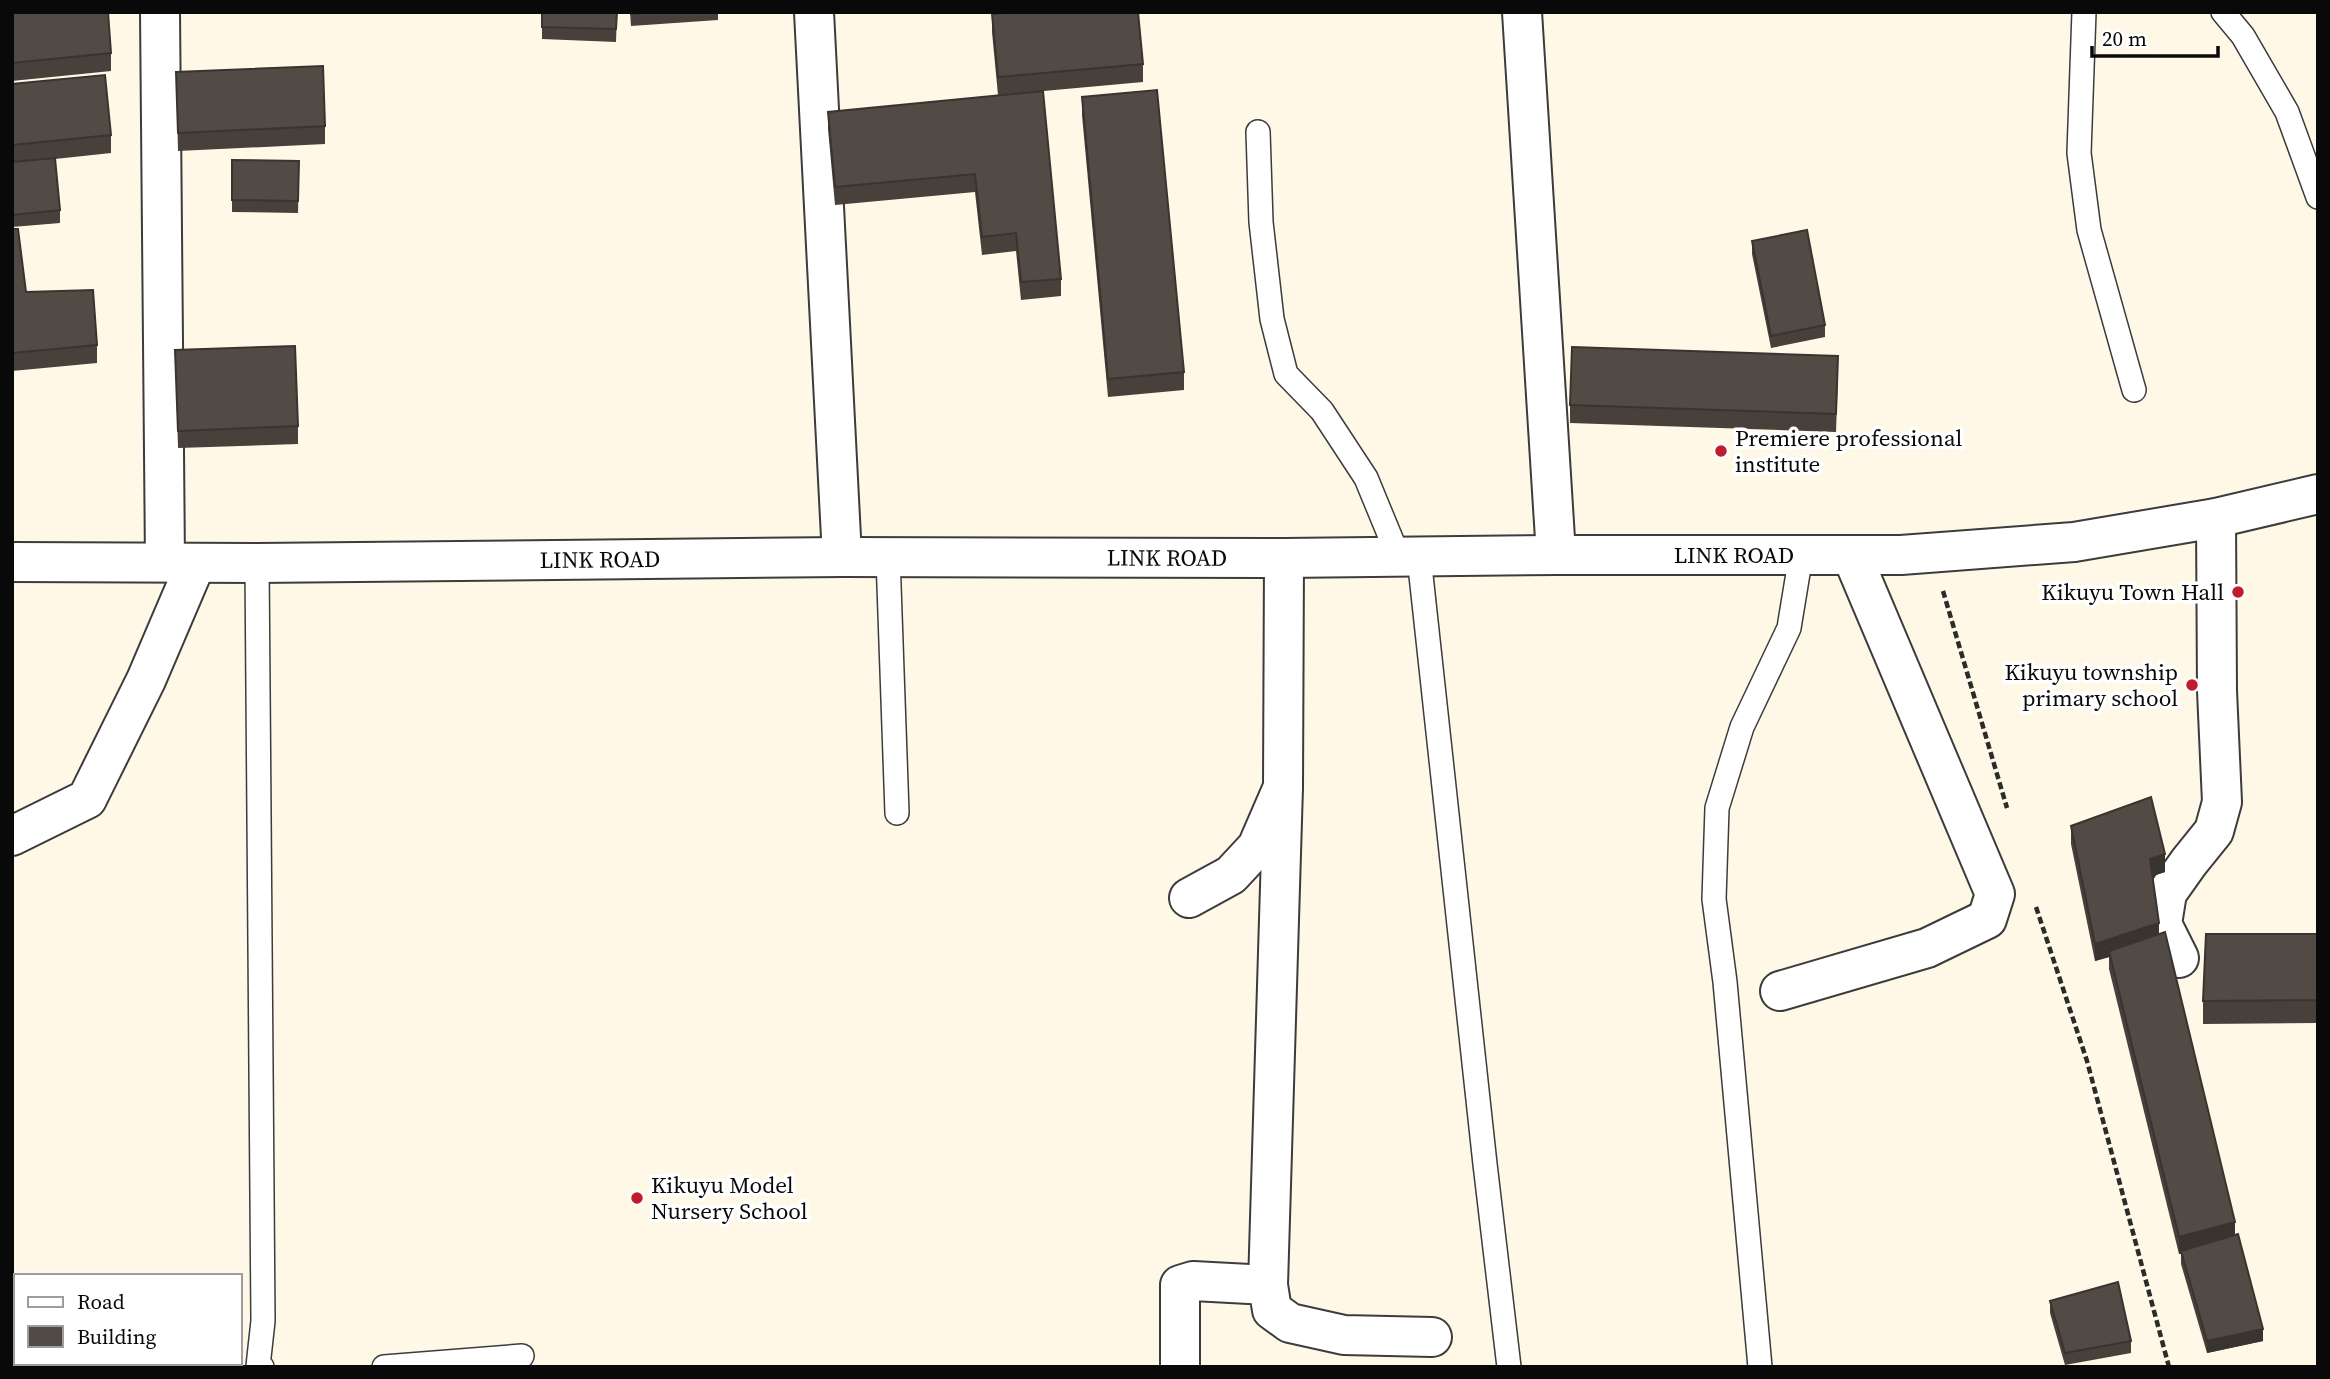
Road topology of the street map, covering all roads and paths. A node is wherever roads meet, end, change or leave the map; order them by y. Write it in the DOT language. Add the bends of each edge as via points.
graph roads {
  1 [pos="160,12"];
  2 [pos="814,12"];
  3 [pos="1522,12"];
  4 [pos="2084,12"];
  5 [pos="2223,12"];
  6 [pos="1258,132"];
  7 [pos="2318,197"];
  8 [pos="2134,390"];
  9 [pos="2318,494"];
  10 [pos="2216,518"];
  11 [pos="1556,555"];
  12 [pos="1801,555"];
  13 [pos="1853,556"];
  14 [pos="842,557"];
  15 [pos="888,557"];
  16 [pos="1284,558"];
  17 [pos="1409,558"];
  18 [pos="12,562"];
  19 [pos="181,562"];
  20 [pos="257,563"];
  21 [pos="1942,586"];
  22 [pos="1283,787"];
  23 [pos="2007,809"];
  24 [pos="897,813"];
  25 [pos="12,836"];
  26 [pos="1189,898"];
  27 [pos="2034,903"];
  28 [pos="2179,958"];
  29 [pos="1780,991"];
  30 [pos="1268,1285"];
  31 [pos="1432,1337"];
  32 [pos="522,1356"];
  33 [pos="262,1367"];
  34 [pos="384,1367"];
  35 [pos="1180,1367"];
  36 [pos="1509,1367"];
  37 [pos="1760,1367"];
  38 [pos="2169,1367"];
  1 -- 19 [label="street"];
  2 -- 14 [label="street"];
  3 -- 11 [label="street"];
  4 -- 8 [label="lane" via="2079,153 2087,217"];
  5 -- 7 [label="lane" via="2243,36 2287,112"];
  6 -- 17 [label="lane" via="1261,222 1272,319 1286,374 1322,411 1366,478"];
  9 -- 10 [label="street, LINK ROAD"];
  10 -- 13 [label="street, LINK ROAD" via="2074,542"];
  10 -- 28 [label="street" via="2222,802 2214,831 2167,893 2162,924"];
  11 -- 12 [label="street, LINK ROAD"];
  11 -- 17 [label="street, LINK ROAD"];
  12 -- 13 [label="street, LINK ROAD"];
  12 -- 37 [label="lane" via="1789,628 1742,727 1717,808 1714,899 1727,995"];
  13 -- 29 [label="street" via="1995,894 1987,919 1927,948"];
  14 -- 15 [label="street, LINK ROAD"];
  14 -- 20 [label="street, LINK ROAD"];
  15 -- 16 [label="street, LINK ROAD"];
  15 -- 24 [label="lane"];
  16 -- 17 [label="street, LINK ROAD"];
  16 -- 22 [label="street"];
  17 -- 36 [label="lane"];
  18 -- 19 [label="street, LINK ROAD"];
  19 -- 20 [label="street, LINK ROAD"];
  19 -- 25 [label="street" via="146,680 87,799"];
  20 -- 33 [label="lane" via="263,1307 258,1366"];
  21 -- 23 [label="path"];
  22 -- 26 [label="street" via="1258,847 1231,875"];
  22 -- 30 [label="street"];
  27 -- 38 [label="path" via="2087,1060"];
  30 -- 31 [label="street" via="1272,1310 1290,1323 1343,1335"];
  30 -- 35 [label="street" via="1193,1281 1180,1285"];
  32 -- 34 [label="lane"];
}
